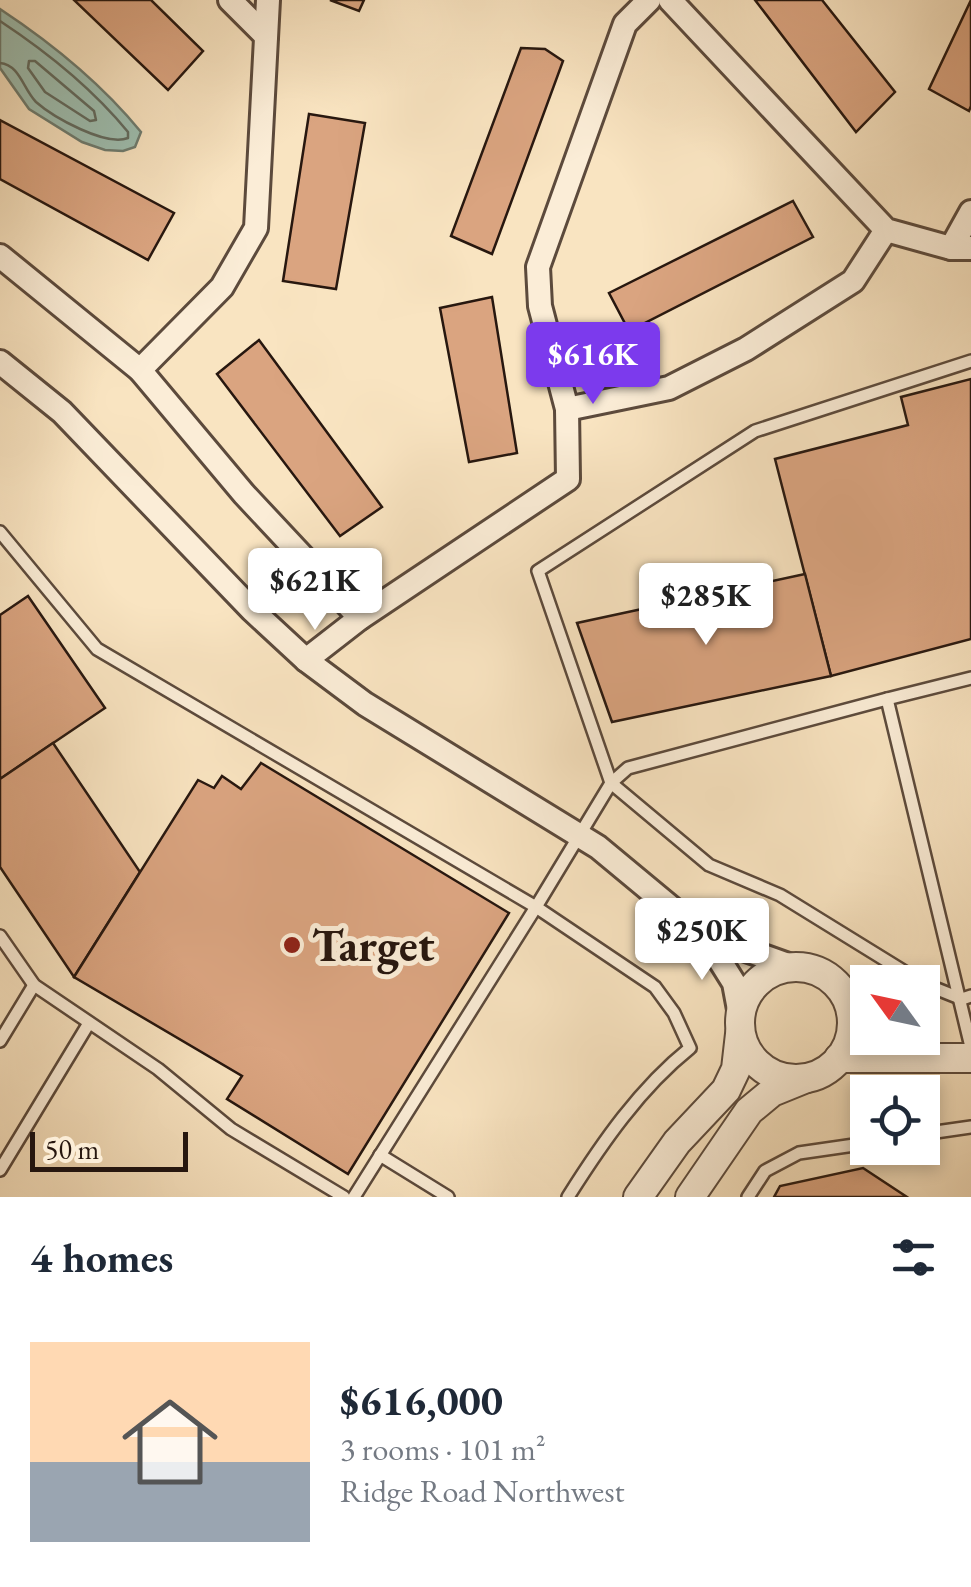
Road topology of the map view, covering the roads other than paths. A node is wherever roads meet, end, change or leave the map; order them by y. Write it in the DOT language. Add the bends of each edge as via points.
graph roads {
  1 [pos="230,0"];
  2 [pos="268,0"];
  3 [pos="649,0"];
  4 [pos="670,0"];
  5 [pos="266,36"];
  6 [pos="971,212"];
  7 [pos="886,230"];
  8 [pos="961,248"];
  9 [pos="0,256"];
  10 [pos="971,361"];
  11 [pos="0,362"];
  12 [pos="140,370"];
  13 [pos="567,410"];
  14 [pos="0,532"];
  15 [pos="360,618"];
  16 [pos="306,660"];
  17 [pos="971,678"];
  18 [pos="888,699"];
  19 [pos="611,783"];
  20 [pos="581,836"];
  21 [pos="536,907"];
  22 [pos="0,936"];
  23 [pos="704,936"];
  24 [pos="893,965"];
  25 [pos="791,966"];
  26 [pos="34,985"];
  27 [pos="940,989"];
  28 [pos="966,997"];
  29 [pos="850,1002"];
  30 [pos="89,1023"];
  31 [pos="740,1024"];
  32 [pos="850,1034"];
  33 [pos="0,1041"];
  34 [pos="971,1047"];
  35 [pos="922,1055"];
  36 [pos="926,1057"];
  37 [pos="839,1058"];
  38 [pos="971,1058"];
  39 [pos="808,1078"];
  40 [pos="971,1127"];
  41 [pos="940,1131"];
  42 [pos="850,1146"];
  43 [pos="6,1147"];
  44 [pos="380,1156"];
  45 [pos="0,1170"];
  46 [pos="344,1197"];
  47 [pos="354,1197"];
  48 [pos="448,1197"];
  49 [pos="568,1197"];
  50 [pos="638,1197"];
  51 [pos="690,1197"];
  52 [pos="748,1197"];
  1 -- 5 [label="street"];
  2 -- 5 [label="street"];
  3 -- 13 [label="street" via="625,24 538,268 540,306"];
  4 -- 7 [label="street"];
  5 -- 12 [label="street" via="256,228 222,287"];
  6 -- 8 [label="street"];
  7 -- 8 [label="street"];
  7 -- 13 [label="street" via="852,281 746,349 670,388"];
  9 -- 12 [label="street"];
  10 -- 19 [label="lane" via="755,431 538,570"];
  11 -- 16 [label="street" via="62,412"];
  12 -- 15 [label="street"];
  13 -- 15 [label="street" via="568,478"];
  14 -- 21 [label="lane" via="96,649"];
  15 -- 16 [label="street"];
  16 -- 20 [label="street" via="365,704"];
  17 -- 18 [label="lane"];
  18 -- 19 [label="lane" via="628,768"];
  18 -- 28 [label="lane"];
  19 -- 20 [label="lane"];
  19 -- 24 [label="lane" via="710,865 780,895"];
  20 -- 21 [label="lane"];
  20 -- 23 [label="street"];
  21 -- 44 [label="lane"];
  21 -- 49 [label="lane" via="655,987 690,1048 633,1106"];
  22 -- 26 [label="lane"];
  23 -- 25 [label="street"];
  23 -- 31 [label="street" via="734,983"];
  25 -- 29 [label="street" via="827,976"];
  25 -- 31 [label="street" via="757,982"];
  26 -- 30 [label="lane"];
  26 -- 33 [label="lane"];
  27 -- 28 [label="lane"];
  28 -- 34 [label="lane"];
  30 -- 43 [label="lane"];
  30 -- 46 [label="lane" via="231,1129"];
  31 -- 39 [label="street" via="758,1065 791,1079"];
  31 -- 50 [label="street" via="736,1069 726,1090"];
  32 -- 37 [label="street"];
  35 -- 36 [label="street"];
  36 -- 37 [label="street"];
  36 -- 38 [label="street"];
  37 -- 39 [label="street"];
  39 -- 51 [label="street" via="772,1092 748,1111"];
  40 -- 41 [label="lane"];
  42 -- 52 [label="lane" via="799,1154 764,1171"];
  43 -- 45 [label="lane"];
  44 -- 47 [label="lane"];
  44 -- 48 [label="lane"];
}
